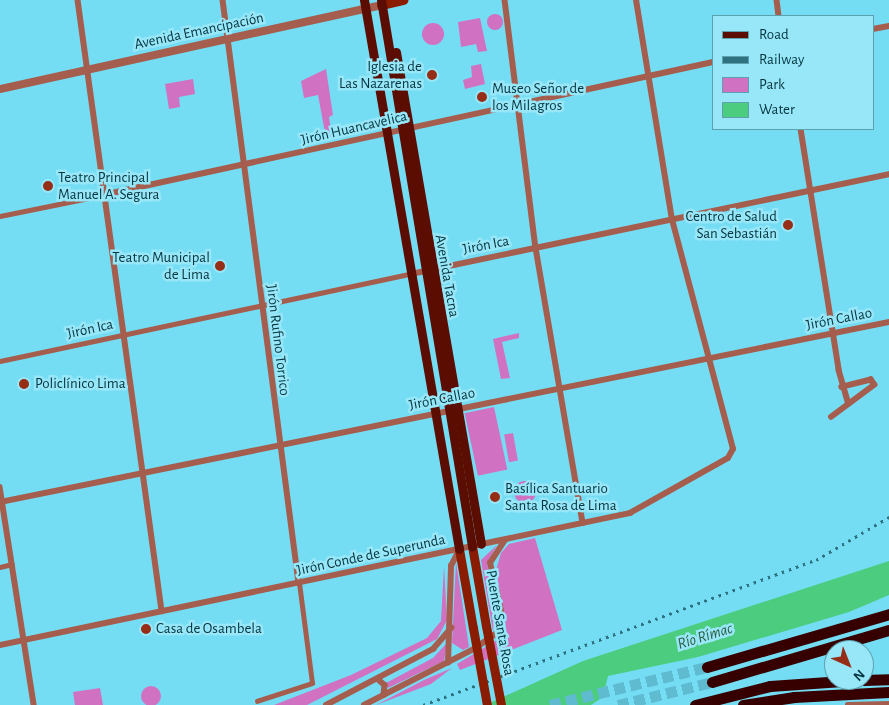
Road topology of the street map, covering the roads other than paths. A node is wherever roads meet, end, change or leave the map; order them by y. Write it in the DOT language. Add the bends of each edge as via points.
graph roads {
  1 [pos="78,0"];
  2 [pos="223,0"];
  3 [pos="403,0"];
  4 [pos="505,0"];
  5 [pos="636,0"];
  6 [pos="776,0"];
  7 [pos="384,2"];
  8 [pos="365,4"];
  9 [pos="779,15"];
  10 [pos="889,26"];
  11 [pos="874,29"];
  12 [pos="228,39"];
  13 [pos="712,62"];
  14 [pos="87,70"];
  15 [pos="649,75"];
  16 [pos="0,90"];
  17 [pos="516,103"];
  18 [pos="405,130"];
  19 [pos="801,130"];
  20 [pos="384,134"];
  21 [pos="243,166"];
  22 [pos="889,174"];
  23 [pos="812,190"];
  24 [pos="103,195"];
  25 [pos="0,216"];
  26 [pos="672,220"];
  27 [pos="536,248"];
  28 [pos="429,270"];
  29 [pos="411,274"];
  30 [pos="261,306"];
  31 [pos="889,322"];
  32 [pos="833,333"];
  33 [pos="125,334"];
  34 [pos="708,358"];
  35 [pos="0,361"];
  36 [pos="842,387"];
  37 [pos="561,388"];
  38 [pos="849,404"];
  39 [pos="453,409"];
  40 [pos="436,413"];
  41 [pos="831,417"];
  42 [pos="278,443"];
  43 [pos="142,472"];
  44 [pos="0,487"];
  45 [pos="1,502"];
  46 [pos="583,523"];
  47 [pos="505,539"];
  48 [pos="476,548"];
  49 [pos="460,549"];
  50 [pos="12,564"];
  51 [pos="0,567"];
  52 [pos="299,583"];
  53 [pos="162,611"];
  54 [pos="889,614"];
  55 [pos="451,628"];
  56 [pos="889,630"];
  57 [pos="24,640"];
  58 [pos="0,646"];
  59 [pos="448,663"];
  60 [pos="707,667"];
  61 [pos="378,679"];
  62 [pos="889,679"];
  63 [pos="874,680"];
  64 [pos="712,682"];
  65 [pos="824,682"];
  66 [pos="889,692"];
  67 [pos="384,695"];
  68 [pos="794,697"];
  69 [pos="257,701"];
  70 [pos="889,704"];
  71 [pos="34,705"];
  72 [pos="326,705"];
  73 [pos="364,705"];
  74 [pos="487,705"];
  75 [pos="501,705"];
  76 [pos="694,705"];
  77 [pos="743,705"];
  78 [pos="769,705"];
  79 [pos="848,705"];
  1 -- 14 [label="street"];
  2 -- 12 [label="street, Jirón Rufino Torrico"];
  3 -- 7 [label="main road, Avenida Emancipación"];
  4 -- 17 [label="street"];
  5 -- 15 [label="street"];
  6 -- 9 [label="street"];
  7 -- 8 [label="street, Avenida Emancipación"];
  7 -- 18 [label="main road, Avenida Tacna"];
  8 -- 12 [label="street, Avenida Emancipación"];
  8 -- 20 [label="main road"];
  10 -- 11 [label="street"];
  12 -- 14 [label="street, Avenida Emancipación"];
  12 -- 21 [label="street, Jirón Rufino Torrico"];
  13 -- 15 [label="street, Jirón Huancavelica"];
  14 -- 16 [label="street, Avenida Emancipación"];
  14 -- 24 [label="street"];
  15 -- 17 [label="street, Jirón Huancavelica"];
  15 -- 26 [label="street"];
  17 -- 18 [label="street, Jirón Huancavelica"];
  17 -- 27 [label="street"];
  18 -- 20 [label="street, Jirón Huancavelica"];
  18 -- 28 [label="main road, Avenida Tacna"];
  19 -- 23 [label="street"];
  20 -- 21 [label="street, Jirón Huancavelica"];
  20 -- 29 [label="main road"];
  21 -- 24 [label="street, Jirón Huancavelica"];
  21 -- 30 [label="street, Jirón Rufino Torrico"];
  22 -- 23 [label="street, Jirón Ica"];
  23 -- 26 [label="street, Jirón Ica"];
  23 -- 32 [label="street"];
  24 -- 25 [label="street, Jirón Huancavelica"];
  24 -- 33 [label="street"];
  26 -- 27 [label="street, Jirón Ica"];
  26 -- 34 [label="street"];
  27 -- 28 [label="street, Jirón Ica"];
  27 -- 37 [label="street"];
  28 -- 29 [label="street, Jirón Ica"];
  28 -- 39 [label="main road, Avenida Tacna"];
  29 -- 30 [label="street, Jirón Ica"];
  29 -- 40 [label="main road"];
  30 -- 33 [label="street, Jirón Ica"];
  30 -- 42 [label="street, Jirón Rufino Torrico"];
  31 -- 32 [label="street, Jirón Callao"];
  32 -- 34 [label="street, Jirón Callao"];
  32 -- 36 [label="street"];
  33 -- 35 [label="street, Jirón Ica"];
  33 -- 43 [label="street"];
  34 -- 37 [label="street, Jirón Callao"];
  34 -- 46 [label="street, Jirón Conde de Superunda" via="732,453 630,513"];
  36 -- 38 [label="street"];
  36 -- 38 [label="street" via="872,381 873,386"];
  37 -- 39 [label="street, Jirón Callao"];
  37 -- 46 [label="street"];
  38 -- 41 [label="street"];
  39 -- 40 [label="street, Jirón Callao"];
  39 -- 48 [label="main road, Avenida Tacna"];
  40 -- 42 [label="street, Jirón Callao"];
  40 -- 49 [label="main road"];
  42 -- 43 [label="street, Jirón Callao"];
  42 -- 52 [label="street, Jirón Rufino Torrico"];
  43 -- 45 [label="street, Jirón Callao"];
  43 -- 53 [label="street"];
  44 -- 45 [label="street"];
  45 -- 50 [label="street"];
  46 -- 47 [label="street, Jirón Conde de Superunda"];
  47 -- 48 [label="street, Jirón Conde de Superunda"];
  47 -- 59 [label="street" via="490,563 500,627 491,638"];
  48 -- 49 [label="street, Jirón Conde de Superunda"];
  48 -- 75 [label="main road, Puente Santa Rosa, bridge"];
  49 -- 52 [label="street, Jirón Conde de Superunda"];
  49 -- 55 [label="street" via="451,566"];
  49 -- 74 [label="main road, Puente Santa Rosa, bridge"];
  50 -- 51 [label="street"];
  50 -- 57 [label="street"];
  52 -- 53 [label="street, Jirón Conde de Superunda"];
  52 -- 69 [label="street, Jirón Rufino Torrico" via="312,683"];
  53 -- 57 [label="street, Jirón Conde de Superunda"];
  54 -- 60 [label="highway"];
  55 -- 59 [label="street"];
  55 -- 61 [label="street" via="433,649"];
  56 -- 64 [label="highway"];
  57 -- 58 [label="street, Jirón Conde de Superunda"];
  57 -- 71 [label="street"];
  59 -- 67 [label="street"];
  61 -- 67 [label="street" via="385,685"];
  61 -- 72 [label="street"];
  62 -- 63 [label="highway"];
  65 -- 76 [label="highway" via="770,686"];
  66 -- 68 [label="highway"];
  67 -- 73 [label="street"];
  68 -- 77 [label="highway"];
  68 -- 78 [label="highway"];
  70 -- 79 [label="street"];
}
